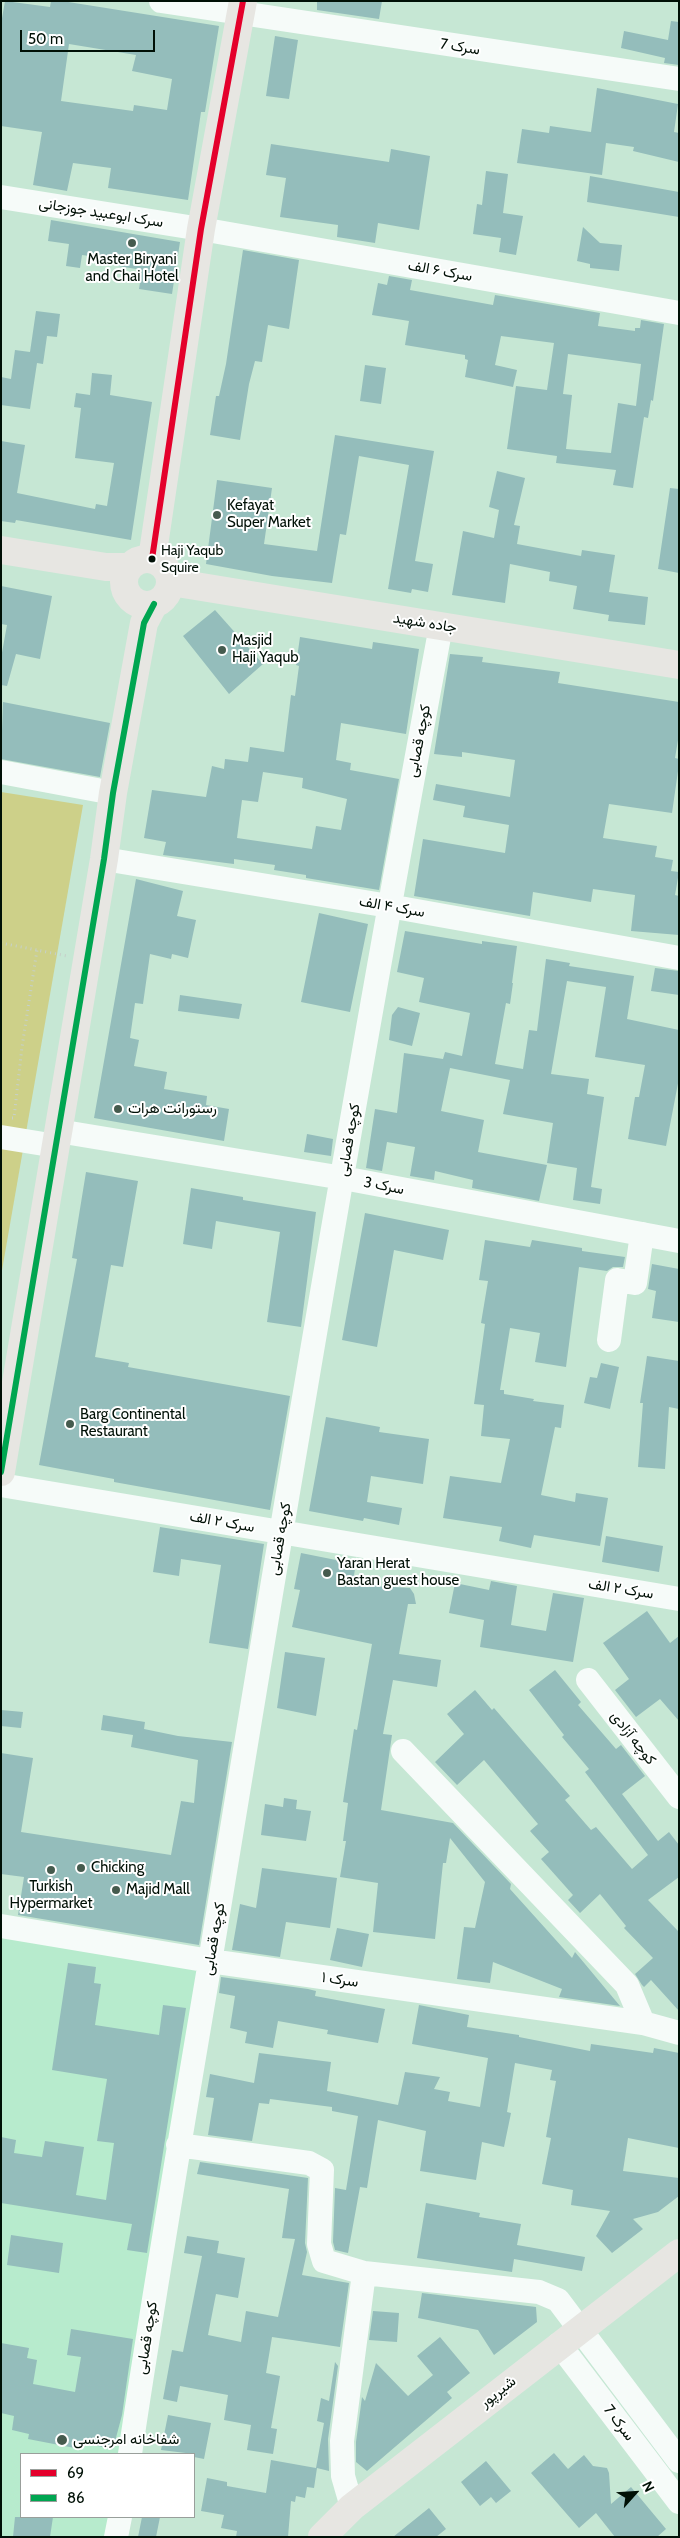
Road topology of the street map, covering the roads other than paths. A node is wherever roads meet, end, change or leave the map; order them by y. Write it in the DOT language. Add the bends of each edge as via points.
graph roads {
  1 [pos="161,1"];
  2 [pos="242,8"];
  3 [pos="679,80"];
  4 [pos="1,197"];
  5 [pos="201,229"];
  6 [pos="679,314"];
  7 [pos="1,550"];
  8 [pos="129,565"];
  9 [pos="170,582"];
  10 [pos="154,604"];
  11 [pos="441,626"];
  12 [pos="679,665"];
  13 [pos="1,772"];
  14 [pos="113,793"];
  15 [pos="104,859"];
  16 [pos="389,906"];
  17 [pos="679,958"];
  18 [pos="4,1127"];
  19 [pos="57,1139"];
  20 [pos="343,1178"];
  21 [pos="642,1234"];
  22 [pos="679,1241"];
  23 [pos="609,1340"];
  24 [pos="1,1472"];
  25 [pos="1,1486"];
  26 [pos="281,1532"];
  27 [pos="674,1603"];
  28 [pos="588,1680"];
  29 [pos="403,1751"];
  30 [pos="679,1797"];
  31 [pos="1,1926"];
  32 [pos="210,1961"];
  33 [pos="643,2023"];
  34 [pos="679,2033"];
  35 [pos="178,2145"];
  36 [pos="679,2252"];
  37 [pos="364,2273"];
  38 [pos="580,2327"];
  39 [pos="559,2344"];
  40 [pos="130,2453"];
  41 [pos="679,2461"];
  42 [pos="679,2502"];
  43 [pos="352,2507"];
  44 [pos="120,2518"];
  45 [pos="116,2537"];
  46 [pos="322,2537"];
  1 -- 2 [label="street, سرک 7"];
  2 -- 3 [label="street, سرک 7"];
  2 -- 5 [label="main road"];
  4 -- 5 [label="street, سرک ابوعبید جوزجانی"];
  5 -- 6 [label="street, سرک ۶ الف"];
  5 -- 8 [label="main road"];
  7 -- 8 [label="main road"];
  8 -- 9 [label="main road" via="165,567"];
  8 -- 10 [label="main road" via="124,580 128,595 139,604"];
  9 -- 10 [label="main road" via="166,596"];
  9 -- 11 [label="main road, جاده شهید"];
  10 -- 14 [label="main road" via="144,623"];
  11 -- 12 [label="main road, جاده شهید"];
  11 -- 16 [label="street, کوچه قصابی"];
  13 -- 14 [label="street"];
  14 -- 15 [label="main road"];
  15 -- 16 [label="street, سرک ۴ الف"];
  15 -- 19 [label="main road"];
  16 -- 17 [label="street, سرک ۴ الف"];
  16 -- 20 [label="street, کوچه قصابی"];
  18 -- 19 [label="street, سرک 3"];
  19 -- 20 [label="street, سرک 3"];
  19 -- 24 [label="main road"];
  20 -- 21 [label="street, سرک 3"];
  20 -- 26 [label="street, کوچه قصابی"];
  21 -- 22 [label="street, سرک 3"];
  21 -- 23 [label="street" via="636,1282 617,1280"];
  25 -- 26 [label="street, سرک ۲ الف"];
  26 -- 27 [label="street, سرک ۲ الف"];
  26 -- 32 [label="street, کوچه قصابی"];
  28 -- 30 [label="street, کوچه آزادی"];
  29 -- 33 [label="street" via="627,1985"];
  31 -- 32 [label="street, سرک ۱"];
  32 -- 33 [label="street, سرک ۱"];
  32 -- 35 [label="street, کوچه قصابی"];
  33 -- 34 [label="street, سرک ۱"];
  35 -- 37 [label="street, سرک 7" via="309,2163 322,2170 319,2244 324,2261"];
  35 -- 40 [label="street, کوچه قصابی"];
  36 -- 38 [label="main road, شیرپور"];
  37 -- 38 [label="street, سرک 7" via="539,2292 558,2300"];
  37 -- 43 [label="street" via="342,2441 343,2476"];
  38 -- 39 [label="main road, شیرپور"];
  38 -- 41 [label="street, سرک 7"];
  39 -- 42 [label="street, سرک 7"];
  39 -- 43 [label="main road, شیرپور"];
  43 -- 46 [label="main road, شیرپور"];
  44 -- 45 [label="street"];
}
